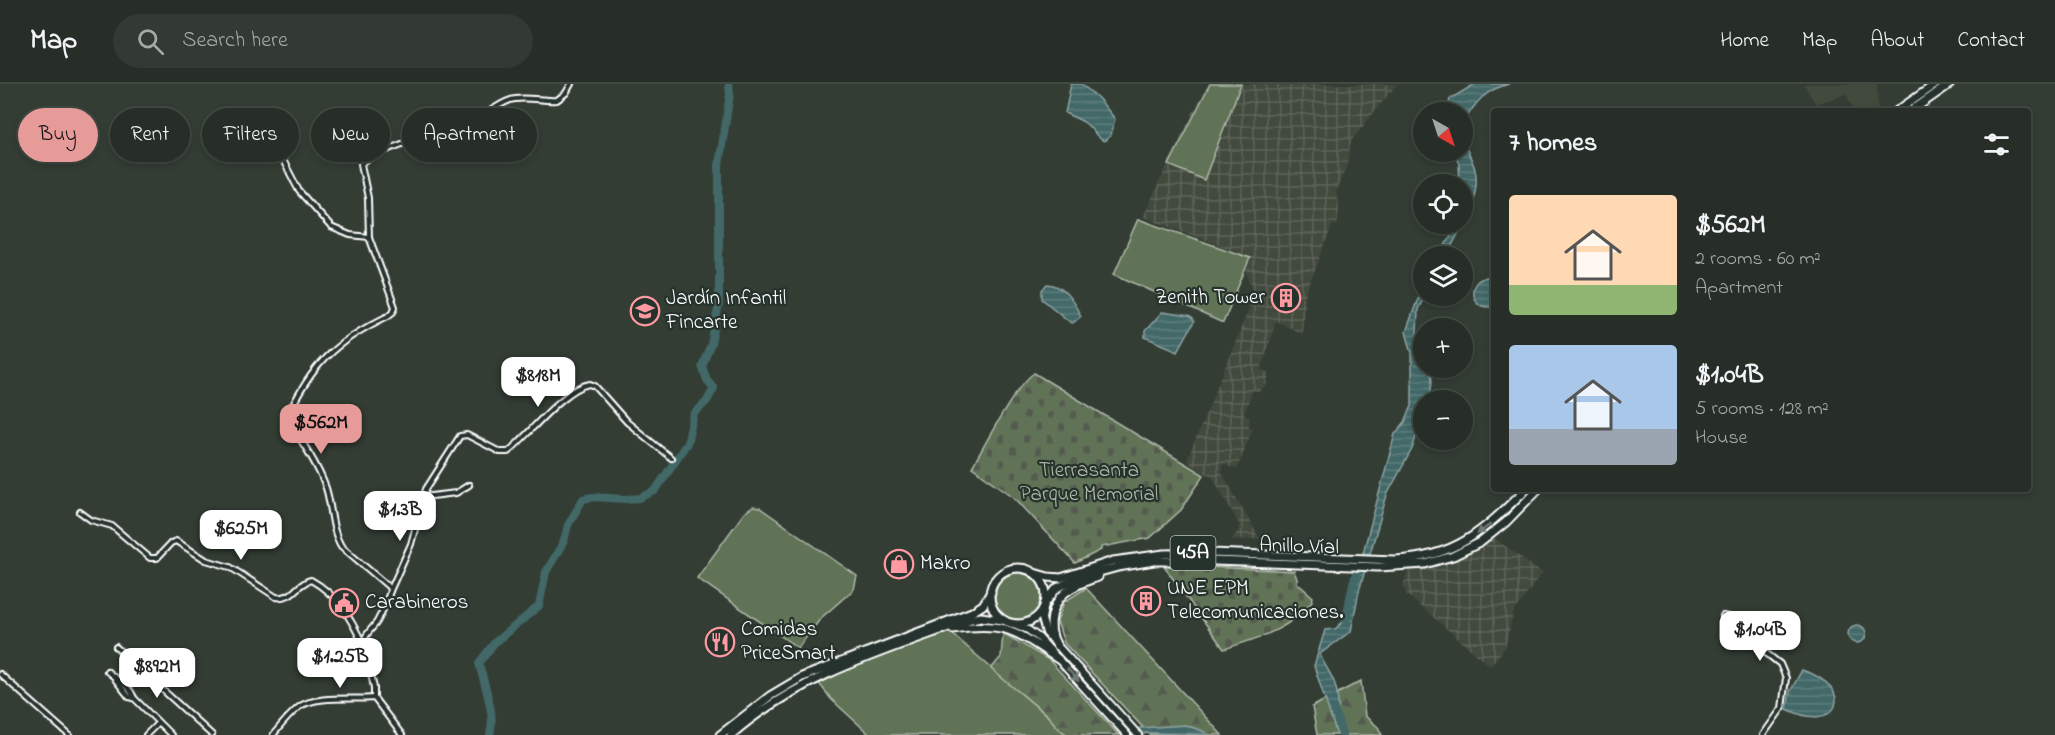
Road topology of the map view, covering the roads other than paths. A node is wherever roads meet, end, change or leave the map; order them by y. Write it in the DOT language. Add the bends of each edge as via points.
graph roads {
  1 [pos="571,84"];
  2 [pos="1936,84"];
  3 [pos="1950,84"];
  4 [pos="1901,108"];
  5 [pos="1915,108"];
  6 [pos="284,162"];
  7 [pos="369,237"];
  8 [pos="671,458"];
  9 [pos="469,485"];
  10 [pos="1523,492"];
  11 [pos="1535,492"];
  12 [pos="423,497"];
  13 [pos="80,512"];
  14 [pos="1354,562"];
  15 [pos="1380,563"];
  16 [pos="1108,571"];
  17 [pos="1034,573"];
  18 [pos="390,591"];
  19 [pos="991,592"];
  20 [pos="1044,605"];
  21 [pos="1723,616"];
  22 [pos="1003,620"];
  23 [pos="1014,624"];
  24 [pos="933,633"];
  25 [pos="364,646"];
  26 [pos="1057,646"];
  27 [pos="116,647"];
  28 [pos="1058,659"];
  29 [pos="107,671"];
  30 [pos="0,674"];
  31 [pos="374,698"];
  32 [pos="158,723"];
  33 [pos="1126,734"];
  34 [pos="69,735"];
  35 [pos="146,735"];
  36 [pos="171,735"];
  37 [pos="212,735"];
  38 [pos="273,735"];
  39 [pos="402,735"];
  40 [pos="720,735"];
  41 [pos="731,735"];
  42 [pos="1138,735"];
  43 [pos="1763,735"];
  1 -- 7 [label="street" via="557,100 508,101 489,114 362,162 369,203"];
  2 -- 4 [label="highway"];
  3 -- 5 [label="highway"];
  6 -- 7 [label="street" via="299,190 331,227"];
  7 -- 18 [label="street" via="395,304 393,312 340,344 318,363 286,418 327,489 341,546 387,584"];
  8 -- 12 [label="street" via="627,422 590,384 567,396 508,452 500,452 467,435 460,436"];
  9 -- 12 [label="street" via="456,493"];
  10 -- 15 [label="highway, Anillo Víal / 45A, one-way" via="1489,525 1459,545 1417,558"];
  11 -- 15 [label="highway, Anillo Víal / 45A" via="1498,529 1462,552 1425,564"];
  12 -- 18 [label="street" via="411,544"];
  13 -- 25 [label="street" via="112,526 150,558 157,558 176,541 206,560 230,567 276,597 290,596 311,580 338,600"];
  14 -- 15 [label="highway, Anillo Víal / 45A"];
  14 -- 16 [label="highway, Anillo Víal / 45A" via="1171,560"];
  14 -- 17 [label="highway, Anillo Víal / 45A" via="1164,554 1113,561 1061,578"];
  16 -- 20 [label="highway, Anillo Víal / 45A" via="1063,584"];
  16 -- 26 [label="highway" via="1073,587 1057,603 1051,625"];
  17 -- 19 [label="highway" via="1019,568 1007,571 995,581"];
  17 -- 20 [label="highway" via="1044,586"];
  18 -- 25 [label="street" via="377,622 365,636"];
  19 -- 22 [label="highway" via="992,606"];
  19 -- 40 [label="highway" via="983,605 972,612 802,677"];
  20 -- 23 [label="highway" via="1032,621"];
  20 -- 26 [label="main road" via="1044,630"];
  21 -- 43 [label="street" via="1740,620 1761,649 1776,659 1784,671 1782,708"];
  22 -- 23 [label="highway"];
  22 -- 24 [label="highway" via="977,617"];
  23 -- 28 [label="main road" via="1032,632"];
  24 -- 28 [label="highway" via="973,627 1006,628"];
  24 -- 41 [label="highway" via="806,683"];
  25 -- 31 [label="street"];
  26 -- 42 [label="main road"];
  27 -- 37 [label="street"];
  28 -- 33 [label="main road, one-way"];
  29 -- 32 [label="street"];
  30 -- 34 [label="street"];
  31 -- 38 [label="street" via="305,704"];
  31 -- 39 [label="street"];
  32 -- 35 [label="street"];
  32 -- 36 [label="street"];
}
